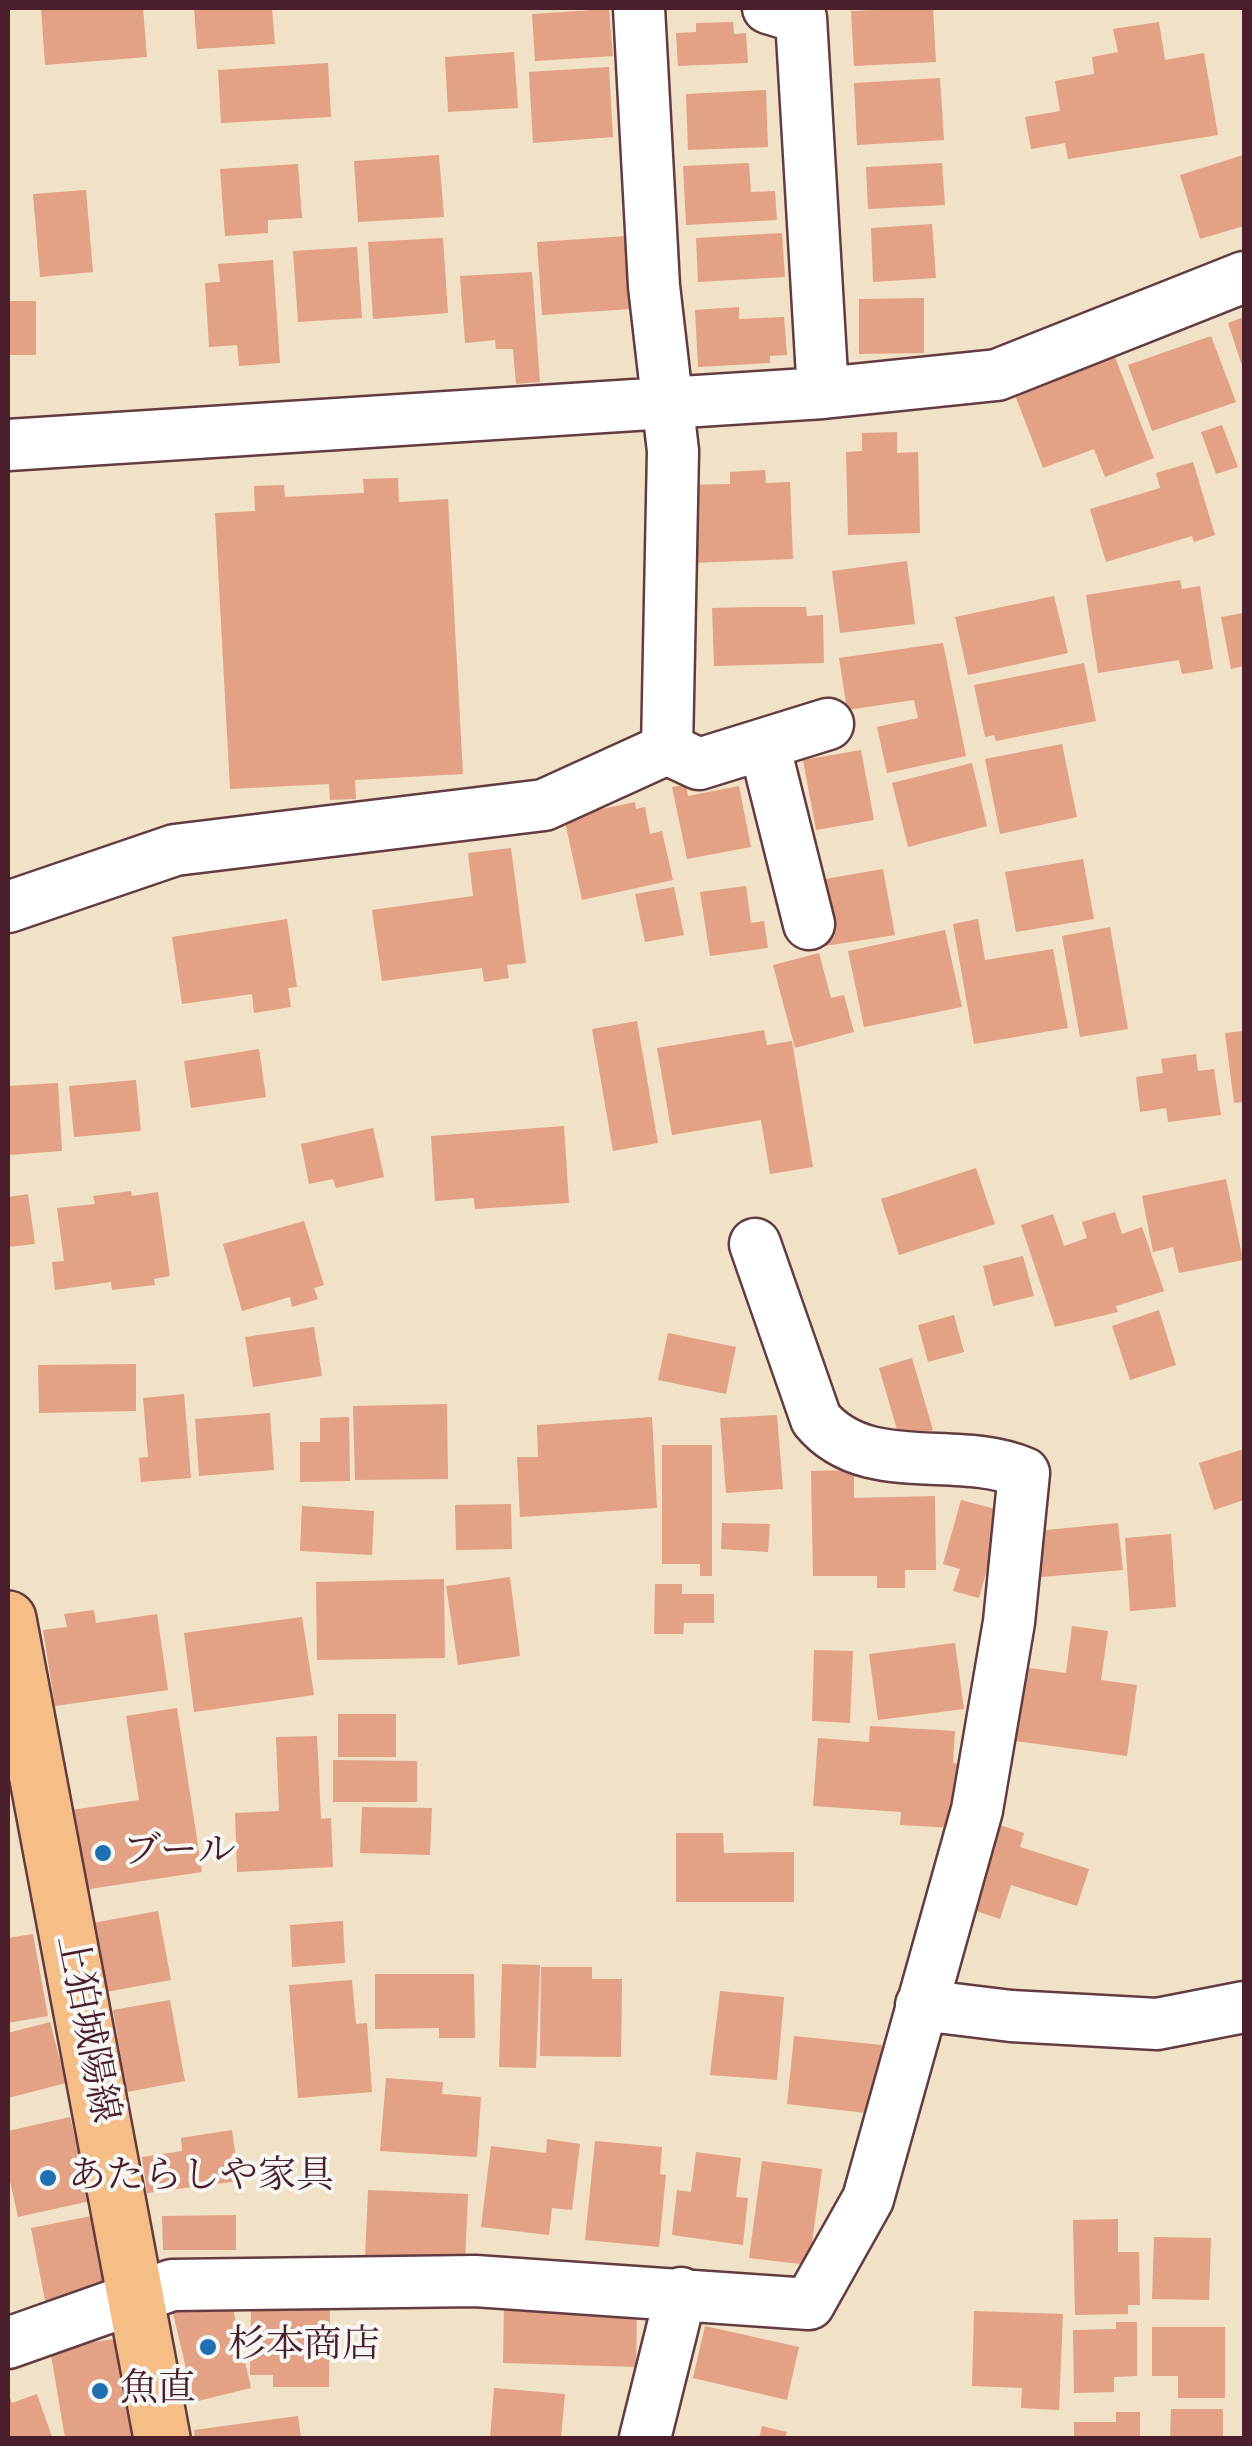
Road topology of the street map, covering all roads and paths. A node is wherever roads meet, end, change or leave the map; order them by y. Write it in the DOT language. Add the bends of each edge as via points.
graph roads {
  1 [pos="640,8"];
  2 [pos="768,8"];
  3 [pos="1244,278"];
  4 [pos="823,393"];
  5 [pos="666,402"];
  6 [pos="8,446"];
  7 [pos="828,724"];
  8 [pos="764,744"];
  9 [pos="667,749"];
  10 [pos="8,907"];
  11 [pos="809,924"];
  12 [pos="755,1244"];
  13 [pos="8,1619"];
  14 [pos="922,2005"];
  15 [pos="1244,2007"];
  16 [pos="681,2292"];
  17 [pos="136,2300"];
  18 [pos="8,2343"];
  19 [pos="162,2438"];
  20 [pos="646,2438"];
  1 -- 5 [label="street"];
  2 -- 4 [label="street" via="802,18"];
  3 -- 4 [label="street" via="997,375"];
  4 -- 5 [label="street"];
  5 -- 6 [label="street"];
  5 -- 9 [label="street" via="673,451"];
  7 -- 8 [label="street"];
  8 -- 9 [label="street" via="699,764"];
  8 -- 11 [label="street"];
  9 -- 10 [label="street" via="544,804 175,850"];
  12 -- 14 [label="street" via="816,1419 833,1440 868,1453 1002,1464 1024,1473 1009,1622 977,1810"];
  13 -- 17 [label="main road, 上狛城陽線"];
  14 -- 15 [label="street" via="1157,2024"];
  14 -- 16 [label="street" via="868,2199 809,2304"];
  16 -- 17 [label="street" via="474,2282 172,2285"];
  16 -- 20 [label="street"];
  17 -- 18 [label="street"];
  17 -- 19 [label="main road, 上狛城陽線"];
}
